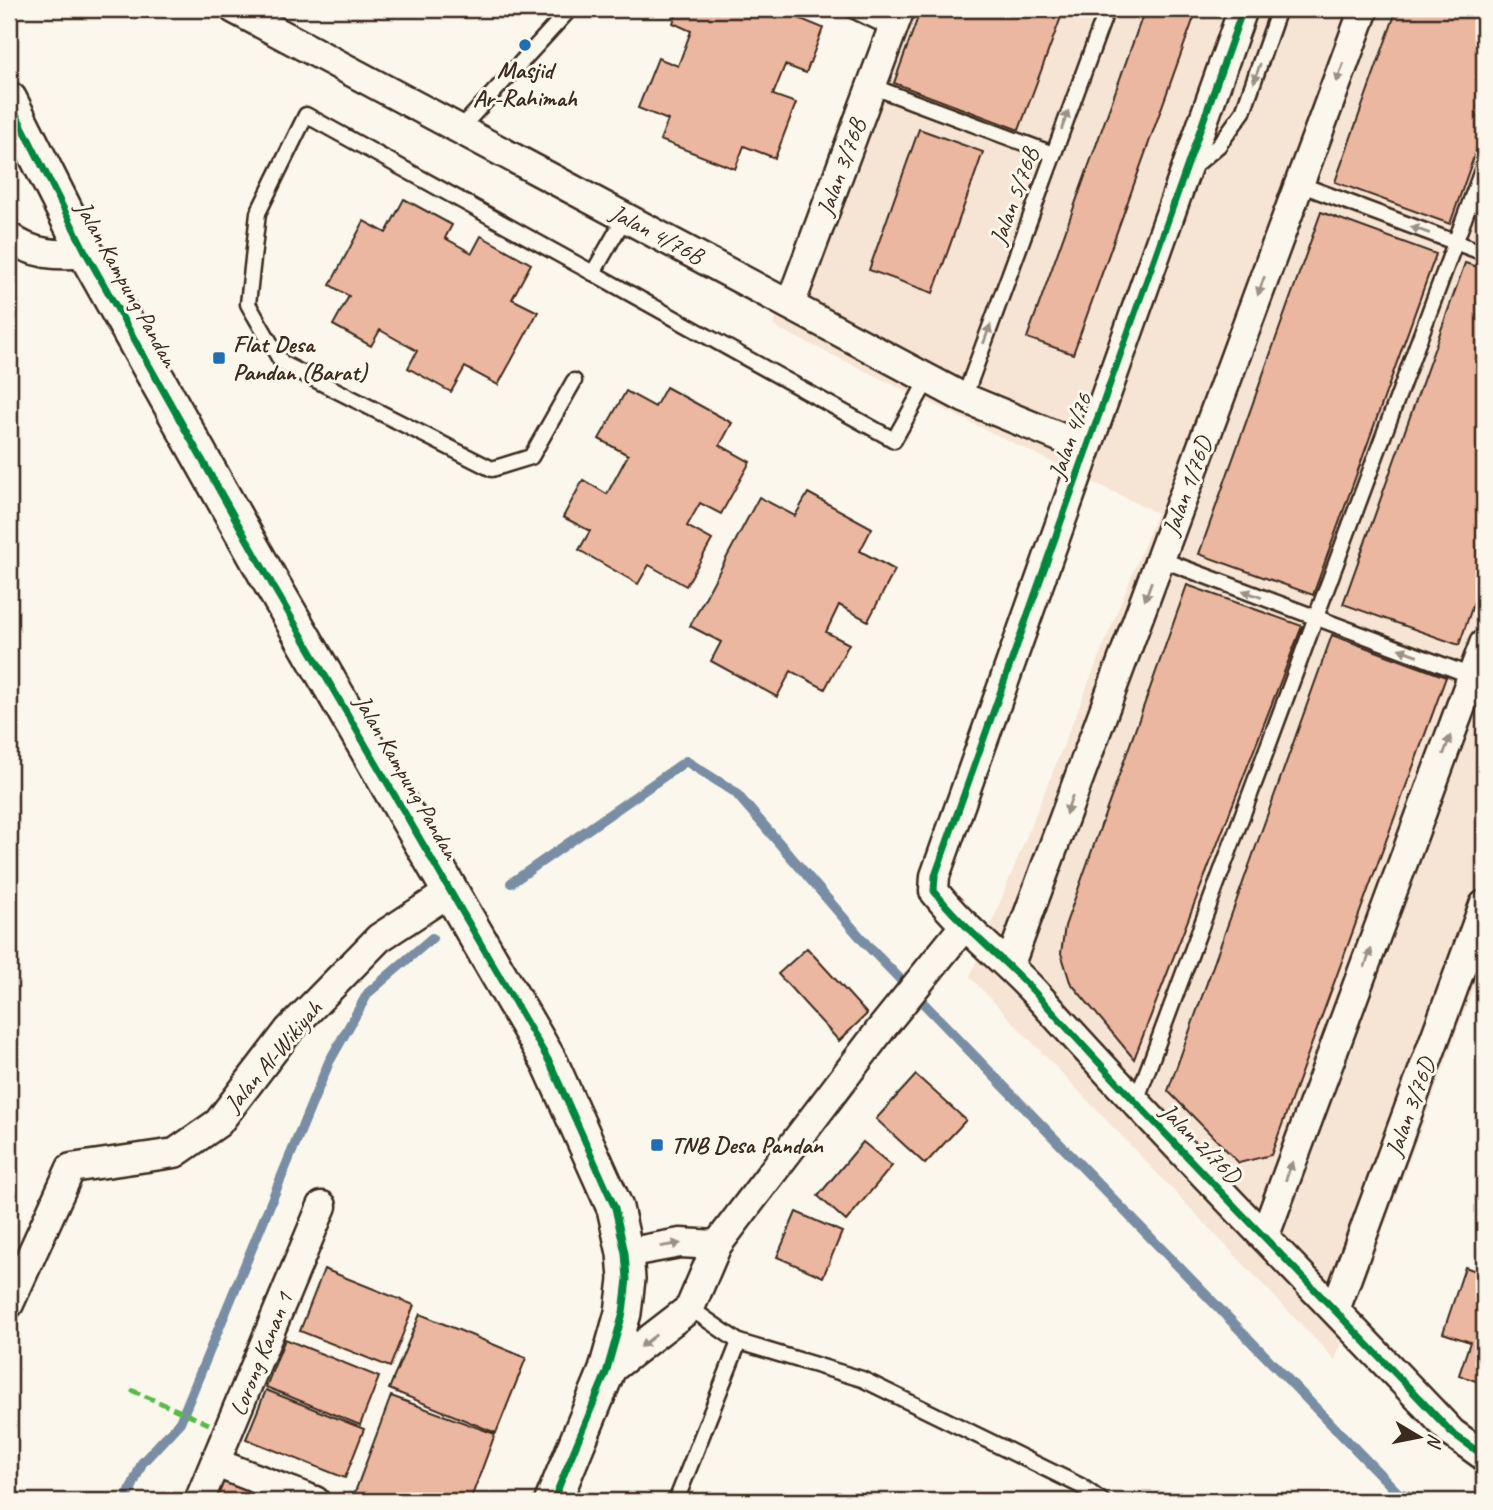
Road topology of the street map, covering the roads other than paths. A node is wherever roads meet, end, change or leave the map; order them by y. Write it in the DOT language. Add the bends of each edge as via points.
graph roads {
  1 [pos="234,9"];
  2 [pos="570,9"];
  3 [pos="850,9"];
  4 [pos="1107,9"];
  5 [pos="1243,9"];
  6 [pos="1279,9"];
  7 [pos="1364,9"];
  8 [pos="896,19"];
  9 [pos="872,86"];
  10 [pos="9,100"];
  11 [pos="460,129"];
  12 [pos="1053,154"];
  13 [pos="1484,165"];
  14 [pos="1183,175"];
  15 [pos="1299,184"];
  16 [pos="625,217"];
  17 [pos="9,237"];
  18 [pos="1456,243"];
  19 [pos="86,253"];
  20 [pos="1484,253"];
  21 [pos="593,273"];
  22 [pos="790,305"];
  23 [pos="928,379"];
  24 [pos="574,381"];
  25 [pos="964,398"];
  26 [pos="1086,448"];
  27 [pos="1160,559"];
  28 [pos="1316,618"];
  29 [pos="1484,644"];
  30 [pos="1472,676"];
  31 [pos="935,876"];
  32 [pos="451,891"];
  33 [pos="1484,905"];
  34 [pos="965,925"];
  35 [pos="1010,964"];
  36 [pos="1135,1104"];
  37 [pos="322,1206"];
  38 [pos="1265,1236"];
  39 [pos="717,1245"];
  40 [pos="625,1253"];
  41 [pos="9,1304"];
  42 [pos="690,1308"];
  43 [pos="1335,1310"];
  44 [pos="739,1342"];
  45 [pos="606,1373"];
  46 [pos="1484,1456"];
  47 [pos="216,1462"];
  48 [pos="200,1501"];
  49 [pos="315,1501"];
  50 [pos="554,1501"];
  51 [pos="677,1501"];
  52 [pos="1102,1501"];
  1 -- 11 [label="street, Jalan 4/76B"];
  2 -- 11 [label="lane"];
  3 -- 8 [label="lane, Jalan 3/76B"];
  12 -- 4 [label="lane, Jalan 5/76B, one-way"];
  5 -- 14 [label="street, Jalan 4/76"];
  6 -- 14 [label="lane, one-way" via="1243,112 1219,145"];
  7 -- 15 [label="street, Jalan 1/76D, one-way"];
  8 -- 9 [label="street, Jalan 3/76B"];
  9 -- 12 [label="lane"];
  9 -- 22 [label="street, Jalan 3/76B"];
  10 -- 19 [label="street, Jalan Kampung Pandan"];
  11 -- 16 [label="street, Jalan 4/76B"];
  25 -- 12 [label="lane, Jalan 5/76B, one-way"];
  13 -- 18 [label="lane"];
  14 -- 26 [label="street, Jalan 4/76"];
  18 -- 15 [label="lane, one-way"];
  15 -- 27 [label="street, Jalan 1/76D, one-way"];
  16 -- 21 [label="lane"];
  16 -- 22 [label="street, Jalan 4/76B"];
  17 -- 19 [label="street" via="20,246 57,256"];
  18 -- 20 [label="lane"];
  18 -- 28 [label="lane"];
  19 -- 32 [label="street, Jalan Kampung Pandan"];
  21 -- 23 [label="lane" via="894,440"];
  21 -- 24 [label="lane" via="306,115 258,213 248,304 282,363 492,469 531,457"];
  22 -- 23 [label="street, Jalan 4/76B"];
  23 -- 25 [label="street, Jalan 4/76B"];
  25 -- 26 [label="street, Jalan 4/76B"];
  26 -- 31 [label="street, Jalan 4/76"];
  28 -- 27 [label="lane, one-way"];
  27 -- 35 [label="street, Jalan 1/76D, one-way"];
  30 -- 28 [label="lane, one-way"];
  28 -- 36 [label="lane"];
  29 -- 30 [label="street"];
  38 -- 30 [label="street, one-way"];
  31 -- 34 [label="street, Jalan 2/76D" via="934,891"];
  32 -- 40 [label="street, Jalan Kampung Pandan" via="576,1116 615,1208"];
  32 -- 41 [label="street, Jalan Al-Wikiyah" via="379,939 289,1030 218,1123 175,1153 71,1168"];
  33 -- 43 [label="street, Jalan 3/76D"];
  34 -- 35 [label="street, Jalan 2/76D"];
  34 -- 39 [label="street"];
  35 -- 36 [label="street, Jalan 2/76D"];
  36 -- 38 [label="street, Jalan 2/76D"];
  37 -- 47 [label="street, Lorong Kanan 1"];
  38 -- 43 [label="street, Jalan 2/76D"];
  40 -- 39 [label="street, one-way" via="680,1243"];
  39 -- 42 [label="street"];
  40 -- 45 [label="street, Jalan Kampung Pandan" via="623,1313"];
  42 -- 44 [label="lane"];
  42 -- 45 [label="street, one-way"];
  43 -- 46 [label="street, Jalan 2/76D" via="1452,1433"];
  44 -- 51 [label="lane"];
  44 -- 52 [label="lane" via="862,1379 1081,1486"];
  45 -- 50 [label="street, Jalan Kampung Pandan"];
  47 -- 48 [label="street, Lorong Kanan 1"];
  47 -- 49 [label="street"];
}
